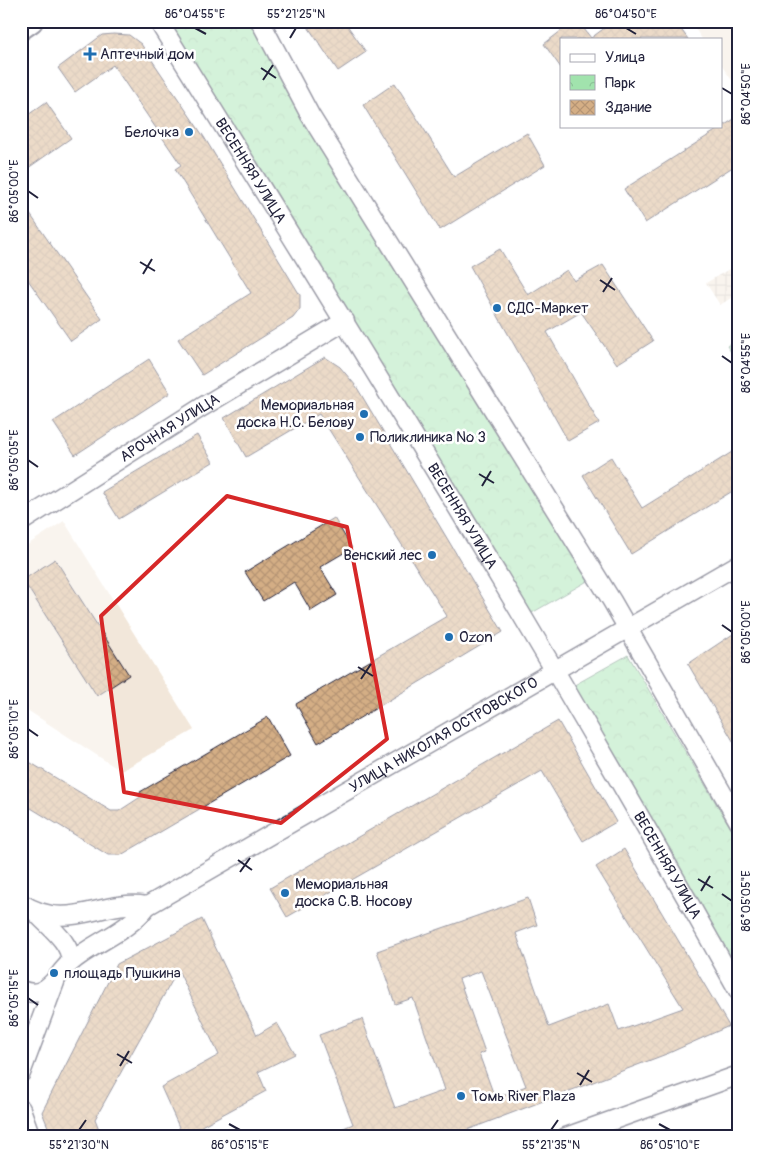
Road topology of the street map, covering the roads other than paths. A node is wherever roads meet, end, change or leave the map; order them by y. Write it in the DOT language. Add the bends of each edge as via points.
graph roads {
  1 [pos="31,21"];
  2 [pos="158,21"];
  3 [pos="260,21"];
  4 [pos="21,28"];
  5 [pos="345,321"];
  6 [pos="21,522"];
  7 [pos="739,564"];
  8 [pos="629,629"];
  9 [pos="556,671"];
  10 [pos="739,822"];
  11 [pos="147,906"];
  12 [pos="28,907"];
  13 [pos="70,963"];
  14 [pos="55,982"];
  15 [pos="21,990"];
  16 [pos="739,992"];
  17 [pos="21,1072"];
  18 [pos="739,1075"];
  19 [pos="21,1109"];
  20 [pos="31,1137"];
  21 [pos="566,1137"];
  1 -- 4 [label="main road"];
  2 -- 5 [label="street, ВЕСЕННЯЯ УЛИЦА"];
  3 -- 8 [label="street" via="310,115"];
  5 -- 6 [label="street, АРОЧНАЯ УЛИЦА"];
  5 -- 9 [label="street, ВЕСЕННЯЯ УЛИЦА"];
  7 -- 8 [label="street, УЛИЦА НИКОЛАЯ ОСТРОВСКОГО"];
  8 -- 9 [label="street, УЛИЦА НИКОЛАЯ ОСТРОВСКОГО"];
  8 -- 10 [label="street"];
  9 -- 11 [label="street, УЛИЦА НИКОЛАЯ ОСТРОВСКОГО"];
  9 -- 16 [label="street, ВЕСЕННЯЯ УЛИЦА" via="648,827"];
  11 -- 12 [label="street" via="126,904 63,917"];
  11 -- 13 [label="street, УЛИЦА НИКОЛАЯ ОСТРОВСКОГО" via="133,921"];
  12 -- 13 [label="street" via="68,948"];
  13 -- 14 [label="street, УЛИЦА НИКОЛАЯ ОСТРОВСКОГО"];
  14 -- 15 [label="street" via="36,992"];
  14 -- 17 [label="street"];
  18 -- 21 [label="street"];
  19 -- 20 [label="street"];
}
